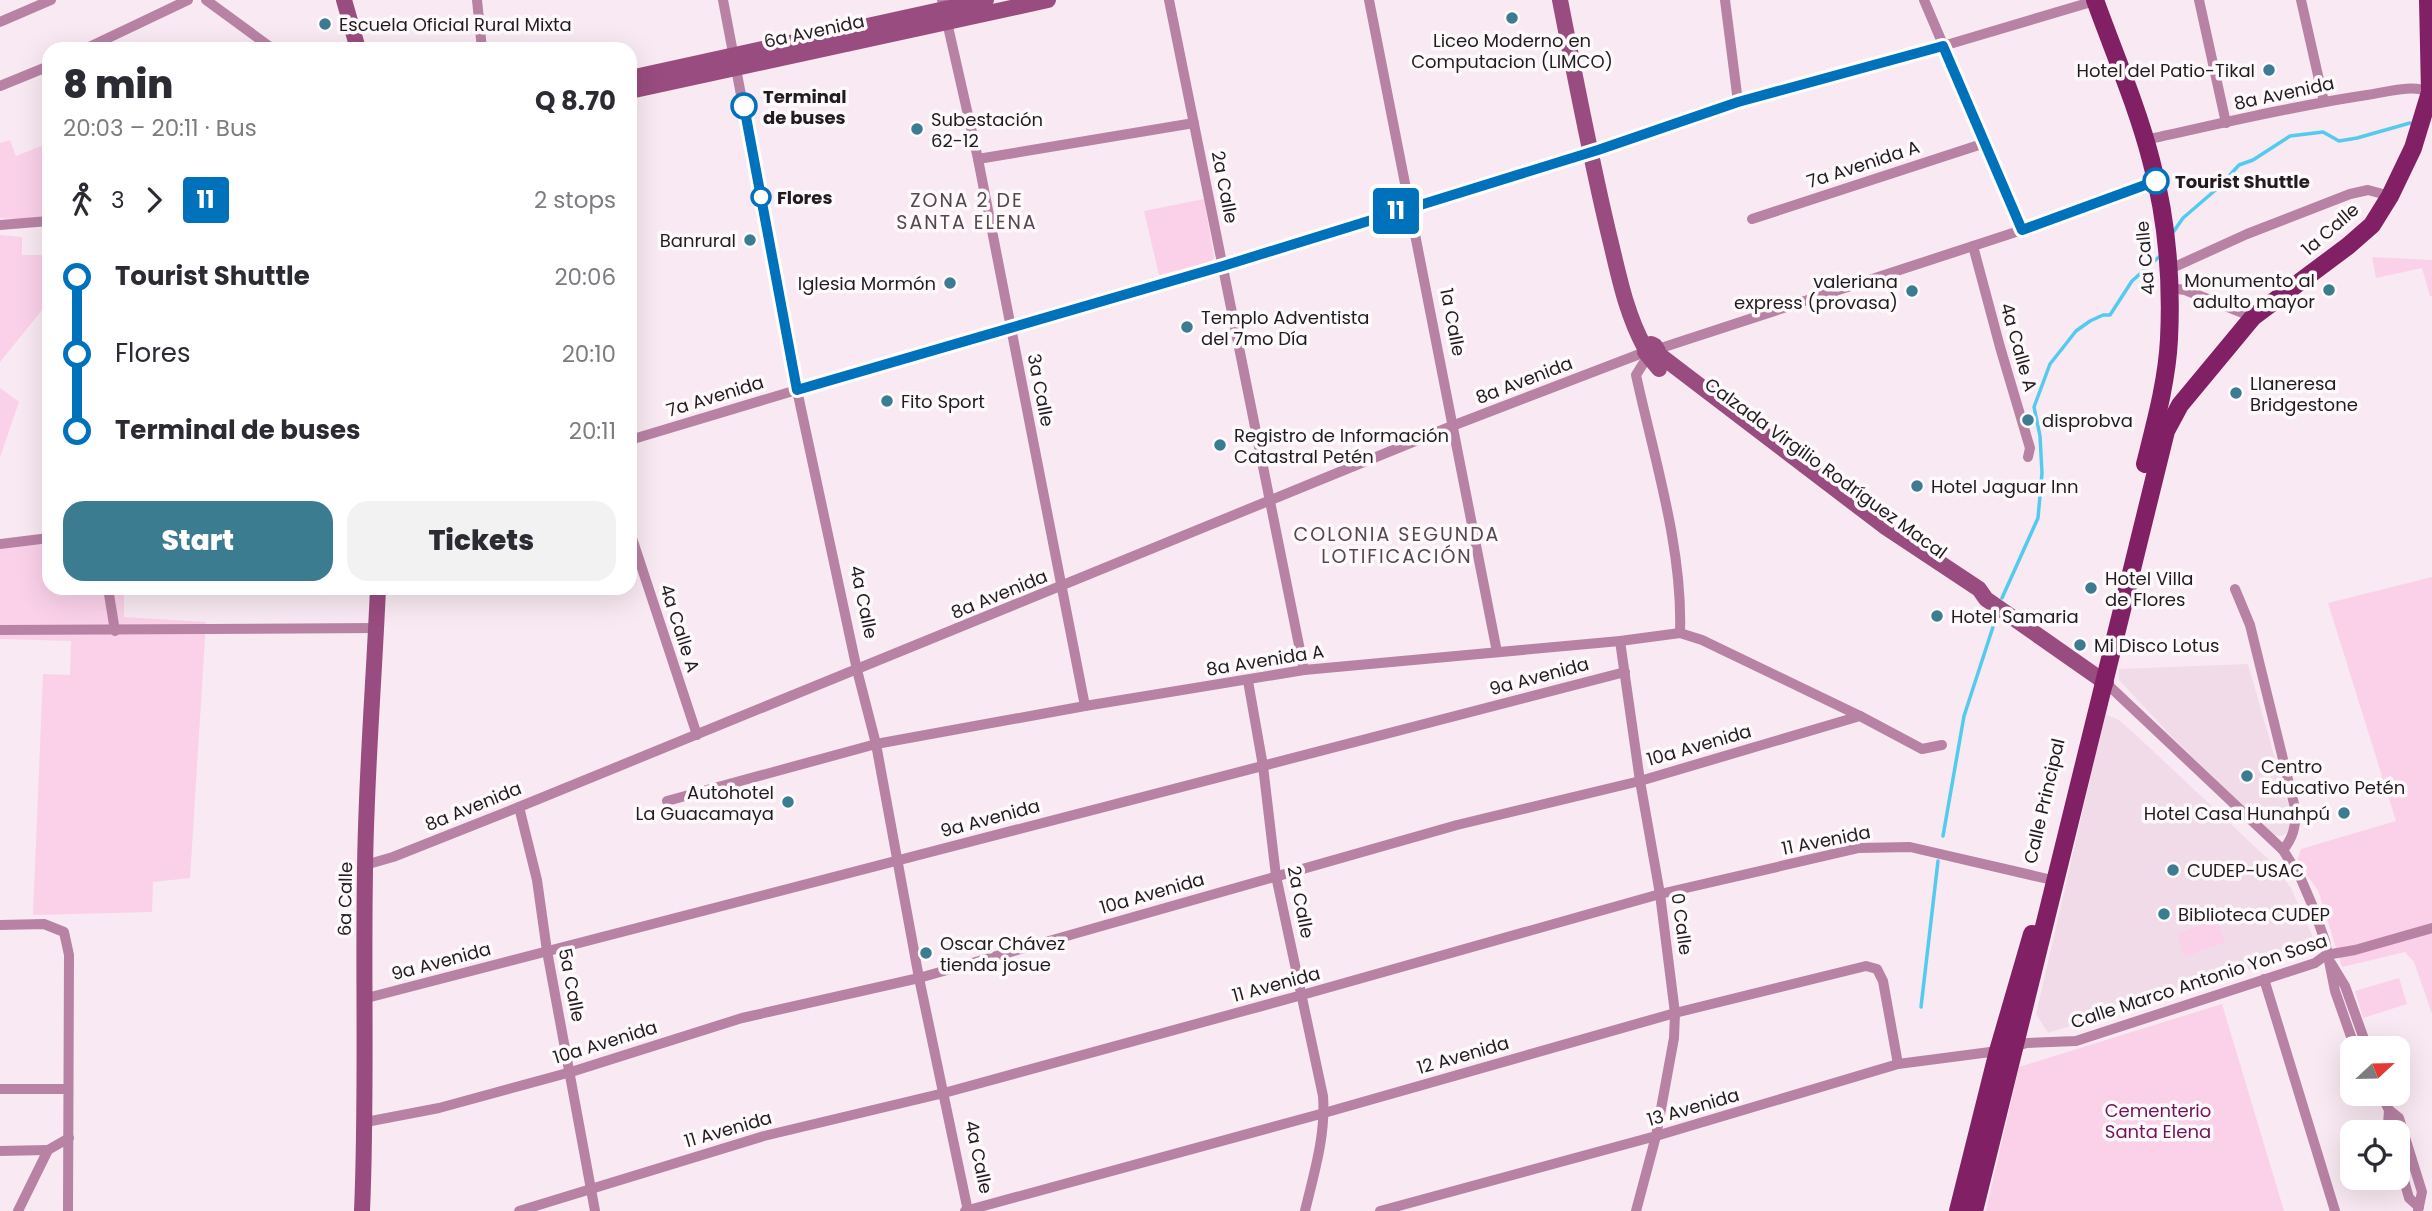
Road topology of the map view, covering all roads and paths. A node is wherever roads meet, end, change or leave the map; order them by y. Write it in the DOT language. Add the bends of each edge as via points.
graph roads {
  1 [pos="51,0"];
  2 [pos="188,0"];
  3 [pos="206,0"];
  4 [pos="344,0"];
  5 [pos="477,0"];
  6 [pos="723,0"];
  7 [pos="986,0"];
  8 [pos="1048,0"];
  9 [pos="1169,0"];
  10 [pos="1368,0"];
  11 [pos="1560,0"];
  12 [pos="1569,0"];
  13 [pos="1725,0"];
  14 [pos="1924,0"];
  15 [pos="2096,0"];
  16 [pos="2199,0"];
  17 [pos="2301,0"];
  18 [pos="2428,0"];
  19 [pos="944,11"];
  20 [pos="0,22"];
  21 [pos="100,42"];
  22 [pos="263,42"];
  23 [pos="356,42"];
  24 [pos="481,42"];
  25 [pos="1943,46"];
  26 [pos="736,61"];
  27 [pos="42,69"];
  28 [pos="637,77"];
  29 [pos="0,86"];
  30 [pos="637,89"];
  31 [pos="2430,92"];
  32 [pos="1738,102"];
  33 [pos="2324,102"];
  34 [pos="1194,122"];
  35 [pos="2226,123"];
  36 [pos="2145,140"];
  37 [pos="1985,143"];
  38 [pos="1594,151"];
  39 [pos="978,159"];
  40 [pos="2156,181"];
  41 [pos="2390,196"];
  42 [pos="1409,206"];
  43 [pos="1752,219"];
  44 [pos="42,222"];
  45 [pos="0,225"];
  46 [pos="2022,230"];
  47 [pos="1973,246"];
  48 [pos="1223,266"];
  49 [pos="2170,269"];
  50 [pos="2170,288"];
  51 [pos="2253,317"];
  52 [pos="1010,326"];
  53 [pos="1651,351"];
  54 [pos="797,390"];
  55 [pos="2160,398"];
  56 [pos="2180,405"];
  57 [pos="1452,426"];
  58 [pos="637,438"];
  59 [pos="2028,457"];
  60 [pos="1270,502"];
  61 [pos="42,539"];
  62 [pos="0,544"];
  63 [pos="637,553"];
  64 [pos="1061,587"];
  65 [pos="2235,589"];
  66 [pos="109,595"];
  67 [pos="378,595"];
  68 [pos="377,628"];
  69 [pos="0,630"];
  70 [pos="115,631"];
  71 [pos="1680,633"];
  72 [pos="1620,641"];
  73 [pos="1497,652"];
  74 [pos="857,670"];
  75 [pos="1304,670"];
  76 [pos="1625,672"];
  77 [pos="2101,678"];
  78 [pos="1248,681"];
  79 [pos="1085,706"];
  80 [pos="1860,716"];
  81 [pos="697,736"];
  82 [pos="876,744"];
  83 [pos="1942,745"];
  84 [pos="1263,766"];
  85 [pos="1640,781"];
  86 [pos="667,801"];
  87 [pos="519,807"];
  88 [pos="2283,850"];
  89 [pos="898,860"];
  90 [pos="365,865"];
  91 [pos="1276,876"];
  92 [pos="2048,879"];
  93 [pos="1660,894"];
  94 [pos="0,925"];
  95 [pos="2432,928"];
  96 [pos="547,951"];
  97 [pos="2326,955"];
  98 [pos="919,978"];
  99 [pos="2264,979"];
  100 [pos="1302,995"];
  101 [pos="363,999"];
  102 [pos="1675,1013"];
  103 [pos="2351,1036"];
  104 [pos="2363,1036"];
  105 [pos="2016,1045"];
  106 [pos="1998,1051"];
  107 [pos="1898,1063"];
  108 [pos="571,1072"];
  109 [pos="0,1089"];
  110 [pos="68,1089"];
  111 [pos="944,1093"];
  112 [pos="2387,1106"];
  113 [pos="2389,1110"];
  114 [pos="1324,1113"];
  115 [pos="2388,1120"];
  116 [pos="366,1122"];
  117 [pos="1656,1136"];
  118 [pos="69,1138"];
  119 [pos="48,1150"];
  120 [pos="0,1152"];
  121 [pos="590,1190"];
  122 [pos="2407,1190"];
  123 [pos="2419,1209"];
  124 [pos="18,1211"];
  125 [pos="68,1211"];
  126 [pos="362,1211"];
  127 [pos="519,1211"];
  128 [pos="595,1211"];
  129 [pos="967,1211"];
  130 [pos="1305,1211"];
  131 [pos="1380,1211"];
  132 [pos="1636,1211"];
  133 [pos="1958,1211"];
  134 [pos="1974,1211"];
  135 [pos="2335,1211"];
  1 -- 20 [label="street"];
  2 -- 21 [label="street"];
  3 -- 22 [label="street"];
  4 -- 23 [label="street"];
  5 -- 24 [label="street"];
  6 -- 26 [label="street, 4a Calle"];
  7 -- 19 [label="street, 6a Avenida"];
  8 -- 19 [label="street, 6a Avenida"];
  9 -- 34 [label="street, 2a Calle"];
  10 -- 42 [label="street, 1a Calle"];
  11 -- 38 [label="street, Calzada Virgilio Rodríguez Macal"];
  12 -- 38 [label="street, Calzada Virgilio Rodríguez Macal"];
  13 -- 32 [label="street"];
  14 -- 25 [label="street"];
  15 -- 25 [label="street, 7a Avenida"];
  15 -- 36 [label="main road, 4a Calle"];
  16 -- 35 [label="street"];
  17 -- 33 [label="street"];
  18 -- 31 [label="main road, 1a Calle"];
  19 -- 26 [label="street, 6a Avenida"];
  19 -- 39 [label="street, 3a Calle"];
  25 -- 32 [label="street, 7a Avenida"];
  25 -- 37 [label="street"];
  26 -- 28 [label="street, 6a Avenida"];
  26 -- 30 [label="street, 6a Avenida"];
  26 -- 54 [label="street, 4a Calle"];
  27 -- 29 [label="street"];
  31 -- 33 [label="street, 8a Avenida" via="2407,89"];
  31 -- 41 [label="main road, 1a Calle" via="2413,148"];
  32 -- 38 [label="street, 7a Avenida"];
  33 -- 35 [label="street, 8a Avenida"];
  34 -- 39 [label="street"];
  34 -- 48 [label="street, 2a Calle"];
  35 -- 36 [label="street, 8a Avenida"];
  36 -- 40 [label="main road, 4a Calle"];
  37 -- 43 [label="street, 7a Avenida A"];
  37 -- 46 [label="street"];
  38 -- 42 [label="street, 7a Avenida"];
  38 -- 53 [label="street, Calzada Virgilio Rodríguez Macal"];
  39 -- 52 [label="street, 3a Calle"];
  40 -- 46 [label="street, 8a Avenida"];
  40 -- 49 [label="main road, 4a Calle"];
  41 -- 49 [label="street" via="2368,190 2350,194"];
  41 -- 51 [label="main road, 1a Calle" via="2372,225"];
  42 -- 48 [label="street, 7a Avenida"];
  42 -- 57 [label="street, 1a Calle"];
  44 -- 45 [label="street"];
  46 -- 47 [label="street, 8a Avenida"];
  47 -- 53 [label="street, 8a Avenida"];
  47 -- 59 [label="street, 4a Calle A" via="2030,448"];
  48 -- 52 [label="street, 7a Avenida"];
  48 -- 60 [label="street, 2a Calle"];
  49 -- 50 [label="main road, 4a Calle"];
  50 -- 51 [label="street"];
  50 -- 55 [label="main road, 4a Calle" via="2169,342"];
  51 -- 56 [label="main road, 1a Calle"];
  52 -- 54 [label="street, 7a Avenida"];
  52 -- 64 [label="street, 3a Calle"];
  53 -- 57 [label="street, 8a Avenida"];
  53 -- 71 [label="street" via="1636,375 1673,543"];
  53 -- 77 [label="street, Calzada Virgilio Rodríguez Macal" via="1665,375 1874,531 1973,597 1986,599"];
  54 -- 58 [label="street, 7a Avenida"];
  54 -- 74 [label="street, 4a Calle"];
  55 -- 77 [label="main road, Calle Principal"];
  56 -- 77 [label="main road, Calle Principal" via="2166,431"];
  57 -- 60 [label="street, 8a Avenida"];
  57 -- 73 [label="street, 1a Calle"];
  60 -- 64 [label="street, 8a Avenida"];
  60 -- 75 [label="street, 2a Calle"];
  61 -- 62 [label="street"];
  63 -- 81 [label="street, 4a Calle A"];
  64 -- 74 [label="street, 8a Avenida"];
  64 -- 79 [label="street, 3a Calle"];
  65 -- 88 [label="street" via="2250,625 2295,812 2291,840"];
  66 -- 70 [label="street"];
  67 -- 68 [label="street, 6a Calle"];
  68 -- 70 [label="street"];
  68 -- 90 [label="street, 6a Calle"];
  69 -- 70 [label="street"];
  71 -- 72 [label="street, 8a Avenida A"];
  71 -- 80 [label="street, 8a Avenida A"];
  72 -- 73 [label="street, 8a Avenida A"];
  72 -- 76 [label="street, 0 Calle"];
  73 -- 75 [label="street, 8a Avenida A"];
  74 -- 81 [label="street, 8a Avenida"];
  74 -- 82 [label="street, 4a Calle"];
  75 -- 78 [label="street, 8a Avenida A"];
  76 -- 84 [label="street, 9a Avenida"];
  76 -- 85 [label="street, 0 Calle"];
  77 -- 88 [label="street"];
  77 -- 92 [label="main road, Calle Principal"];
  77 -- 105 [label="main road, Calle Principal"];
  78 -- 79 [label="street, 8a Avenida A"];
  78 -- 84 [label="street, 2a Calle"];
  79 -- 82 [label="street, 8a Avenida A"];
  80 -- 83 [label="street" via="1922,749"];
  80 -- 85 [label="street, 10a Avenida"];
  81 -- 87 [label="street, 8a Avenida"];
  82 -- 86 [label="street, 8a Avenida A"];
  82 -- 89 [label="street, 4a Calle"];
  84 -- 89 [label="street, 9a Avenida"];
  84 -- 91 [label="street, 2a Calle"];
  85 -- 91 [label="street, 10a Avenida" via="1457,825"];
  85 -- 93 [label="street, 0 Calle"];
  87 -- 90 [label="street, 8a Avenida"];
  87 -- 96 [label="street, 5a Calle" via="537,880"];
  88 -- 97 [label="street" via="2313,907"];
  89 -- 96 [label="street, 9a Avenida"];
  89 -- 98 [label="street, 4a Calle"];
  90 -- 101 [label="street, 6a Calle"];
  91 -- 98 [label="street, 10a Avenida"];
  91 -- 100 [label="street, 2a Calle"];
  92 -- 93 [label="street, 11 Avenida" via="1910,847 1859,848"];
  92 -- 106 [label="main road, Calle Principal"];
  93 -- 100 [label="street, 11 Avenida"];
  93 -- 102 [label="street, 0 Calle"];
  94 -- 110 [label="street" via="44,924 64,932 69,955"];
  95 -- 97 [label="street, Calle Marco Antonio Yon Sosa"];
  96 -- 101 [label="street, 9a Avenida"];
  96 -- 108 [label="street, 5a Calle"];
  97 -- 99 [label="street, Calle Marco Antonio Yon Sosa"];
  97 -- 103 [label="street"];
  97 -- 104 [label="street" via="2346,986"];
  98 -- 108 [label="street, 10a Avenida" via="742,1018"];
  98 -- 111 [label="street, 4a Calle"];
  99 -- 105 [label="street, Calle Marco Antonio Yon Sosa" via="2077,1041"];
  99 -- 135 [label="street"];
  100 -- 111 [label="street, 11 Avenida"];
  100 -- 114 [label="street, 2a Calle"];
  101 -- 116 [label="street, 6a Calle"];
  102 -- 107 [label="street, 12 Avenida" via="1867,966 1877,969 1883,981"];
  102 -- 114 [label="street, 12 Avenida"];
  102 -- 117 [label="street, 0 Calle"];
  105 -- 106 [label="street, 13 Avenida"];
  105 -- 134 [label="main road, Calle Principal"];
  106 -- 107 [label="street, 13 Avenida"];
  106 -- 133 [label="main road, Calle Principal"];
  107 -- 117 [label="street, 13 Avenida"];
  108 -- 116 [label="street, 10a Avenida" via="439,1108"];
  108 -- 121 [label="street, 5a Calle"];
  109 -- 110 [label="street"];
  110 -- 118 [label="street"];
  111 -- 121 [label="street, 11 Avenida" via="764,1136"];
  111 -- 129 [label="street, 4a Calle"];
  112 -- 113 [label="street"];
  113 -- 115 [label="street"];
  113 -- 123 [label="street" via="2399,1118 2423,1192"];
  114 -- 129 [label="street, 12 Avenida"];
  114 -- 130 [label="street, 2a Calle"];
  116 -- 126 [label="street, 6a Calle"];
  117 -- 131 [label="street, 13 Avenida"];
  117 -- 132 [label="street, 0 Calle"];
  118 -- 119 [label="street"];
  118 -- 125 [label="street"];
  119 -- 120 [label="street"];
  119 -- 124 [label="street"];
  121 -- 127 [label="street, 11 Avenida"];
  121 -- 128 [label="street, 5a Calle"];
  122 -- 123 [label="street"];
}
